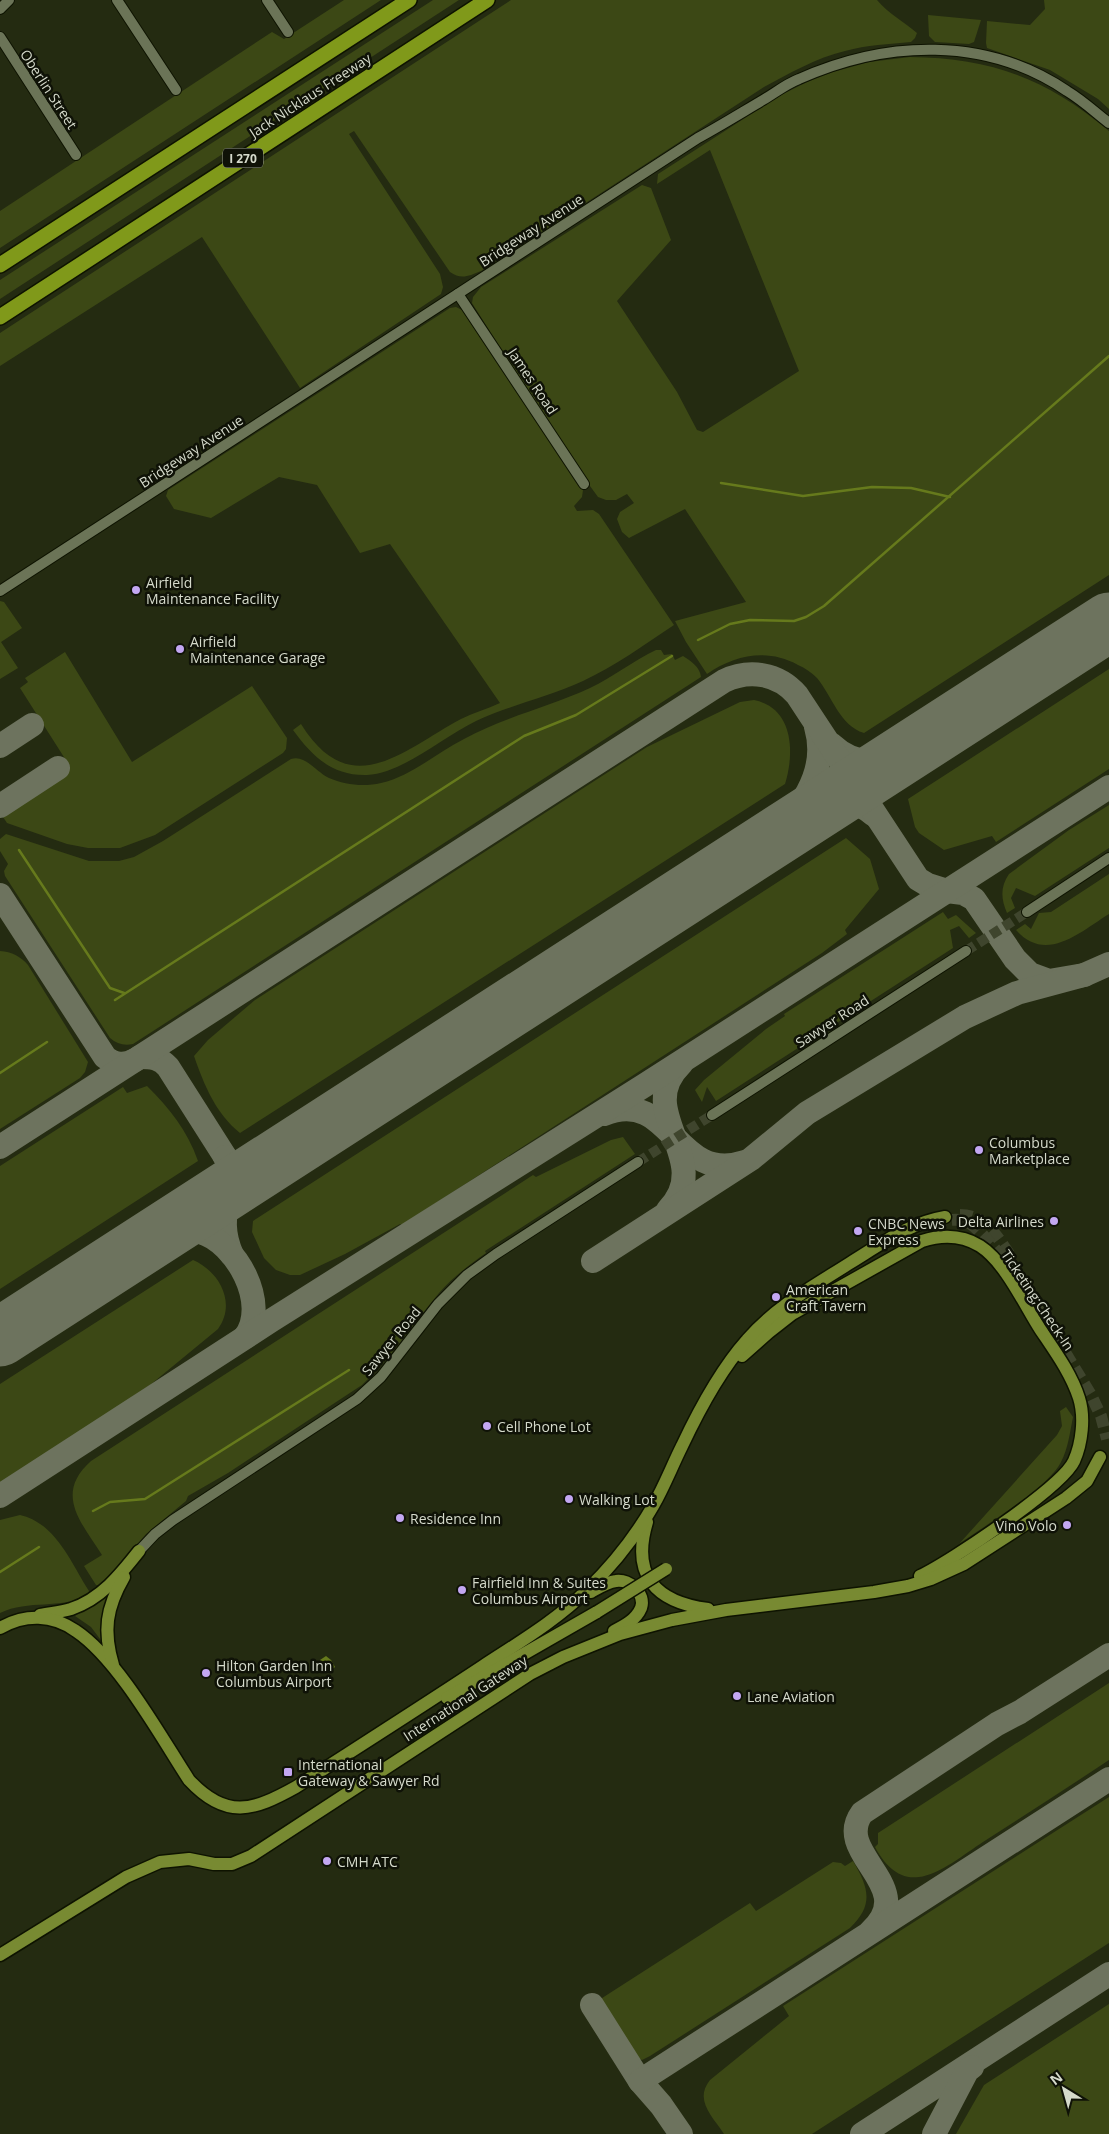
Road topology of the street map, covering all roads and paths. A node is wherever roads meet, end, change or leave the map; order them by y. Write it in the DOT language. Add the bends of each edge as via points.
graph roads {
  1 [pos="9,0"];
  2 [pos="117,0"];
  3 [pos="267,0"];
  4 [pos="410,0"];
  5 [pos="487,0"];
  6 [pos="0,9"];
  7 [pos="288,32"];
  8 [pos="0,37"];
  9 [pos="176,90"];
  10 [pos="1109,123"];
  11 [pos="76,156"];
  12 [pos="0,265"];
  13 [pos="458,294"];
  14 [pos="0,317"];
  15 [pos="584,484"];
  16 [pos="0,591"];
  17 [pos="1109,858"];
  18 [pos="1027,912"];
  19 [pos="966,951"];
  20 [pos="712,1115"];
  21 [pos="638,1162"];
  22 [pos="945,1217"];
  23 [pos="706,1401"];
  24 [pos="1100,1457"];
  25 [pos="653,1506"];
  26 [pos="139,1551"];
  27 [pos="666,1569"];
  28 [pos="874,1592"];
  29 [pos="578,1599"];
  30 [pos="726,1610"];
  31 [pos="31,1617"];
  32 [pos="0,1628"];
  33 [pos="563,1657"];
  34 [pos="115,1671"];
  35 [pos="391,1726"];
  36 [pos="0,1955"];
  1 -- 6 [label="street"];
  2 -- 9 [label="street"];
  3 -- 7 [label="street"];
  4 -- 12 [label="highway, Jack Nicklaus Freeway"];
  5 -- 14 [label="highway, Jack Nicklaus Freeway / I 270"];
  8 -- 11 [label="street, Oberlin Street"];
  10 -- 13 [label="street, Bridgeway Avenue" via="1066,90 1014,64 981,54 922,48 831,65 797,79 698,138"];
  13 -- 15 [label="street, James Road"];
  13 -- 16 [label="street, Bridgeway Avenue"];
  17 -- 18 [label="street"];
  19 -- 20 [label="street, Sawyer Road"];
  21 -- 26 [label="street, Sawyer Road" via="473,1270 438,1304 381,1377 358,1399 173,1520"];
  22 -- 23 [label="main road" via="908,1228 775,1313 746,1341"];
  23 -- 25 [label="main road, International Gateway"];
  23 -- 28 [label="main road, Ticketing;Check-In" via="741,1358 792,1314 922,1241 939,1236 959,1238 988,1252 1073,1382 1081,1408 1077,1452 1065,1474 1050,1488 939,1566 908,1582"];
  24 -- 28 [label="main road" via="1077,1490 964,1564 919,1583"];
  25 -- 29 [label="main road, International Gateway" via="626,1547"];
  25 -- 30 [label="main road" via="641,1553 643,1568 651,1583 662,1594 682,1604"];
  26 -- 31 [label="main road" via="111,1584 90,1600 69,1610"];
  26 -- 34 [label="main road" via="118,1587 106,1622 107,1645"];
  27 -- 35 [label="main road, bridge" via="466,1688"];
  28 -- 30 [label="main road, International Gateway"];
  29 -- 33 [label="main road" via="619,1580 635,1587 642,1605 636,1617 628,1623"];
  29 -- 35 [label="main road, International Gateway"];
  30 -- 33 [label="main road, International Gateway" via="648,1626"];
  31 -- 32 [label="main road, International Gateway"];
  31 -- 34 [label="main road, International Gateway" via="56,1621 76,1630"];
  33 -- 36 [label="main road, International Gateway" via="530,1674 251,1856 232,1864 189,1859 160,1862 126,1877"];
  34 -- 35 [label="main road, International Gateway" via="190,1780 201,1793 228,1807 259,1805 272,1800"];
}
